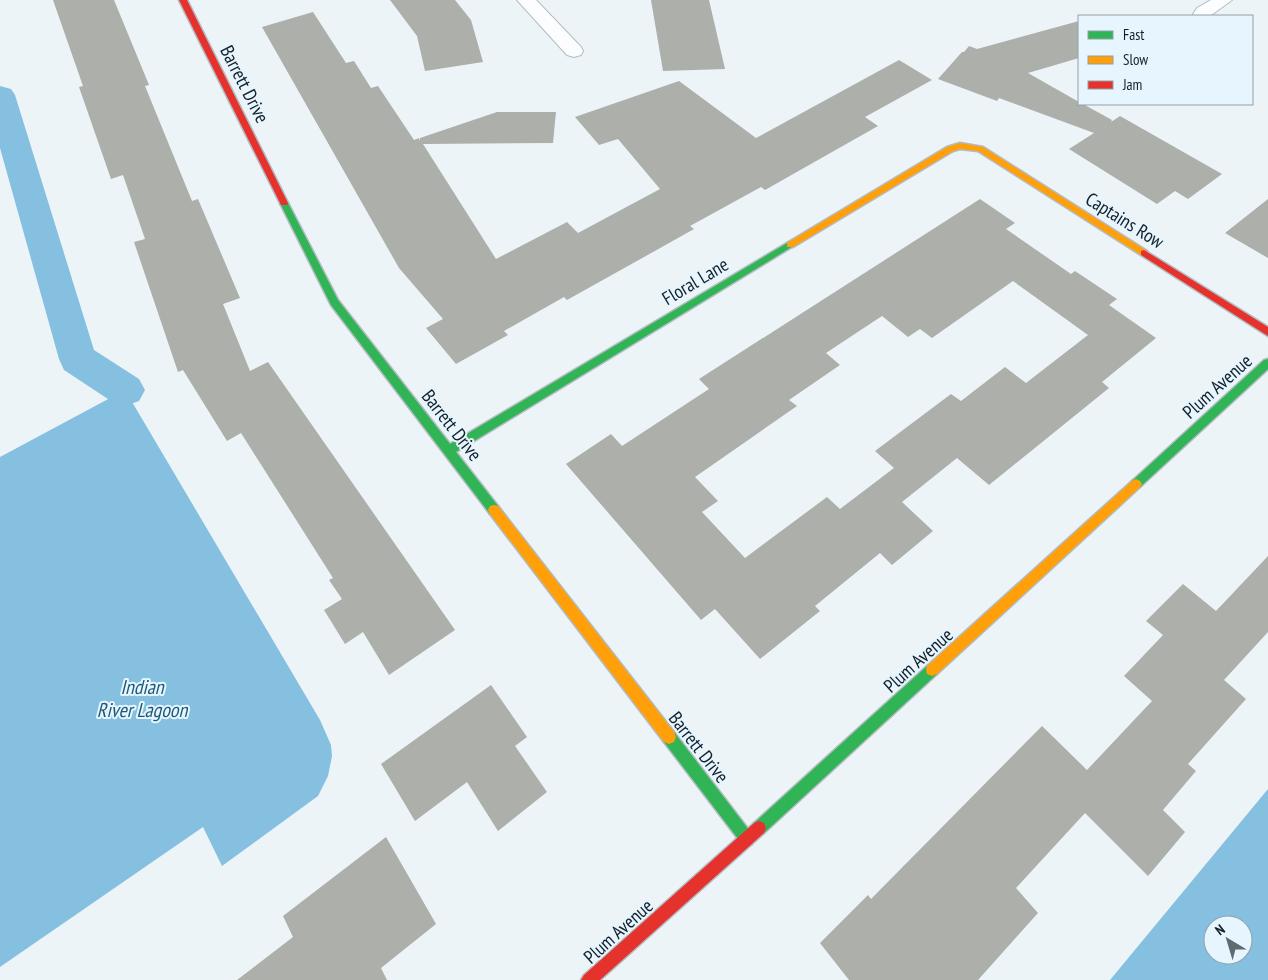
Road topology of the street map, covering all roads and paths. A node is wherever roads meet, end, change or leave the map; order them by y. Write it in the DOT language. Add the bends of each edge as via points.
graph roads {
  1 [pos="183,0"];
  2 [pos="526,0"];
  3 [pos="1223,0"];
  4 [pos="1202,15"];
  5 [pos="574,51"];
  6 [pos="960,146"];
  7 [pos="1268,332"];
  8 [pos="1268,363"];
  9 [pos="449,450"];
  10 [pos="747,839"];
  11 [pos="589,980"];
  1 -- 9 [label="street, Barrett Drive" via="334,302"];
  2 -- 5 [label="street"];
  3 -- 4 [label="street"];
  6 -- 7 [label="street, Captains Row" via="980,149"];
  6 -- 9 [label="street, Floral Lane" via="950,149"];
  8 -- 10 [label="street, Plum Avenue"];
  9 -- 10 [label="street, Barrett Drive"];
  10 -- 11 [label="street, Plum Avenue"];
}
